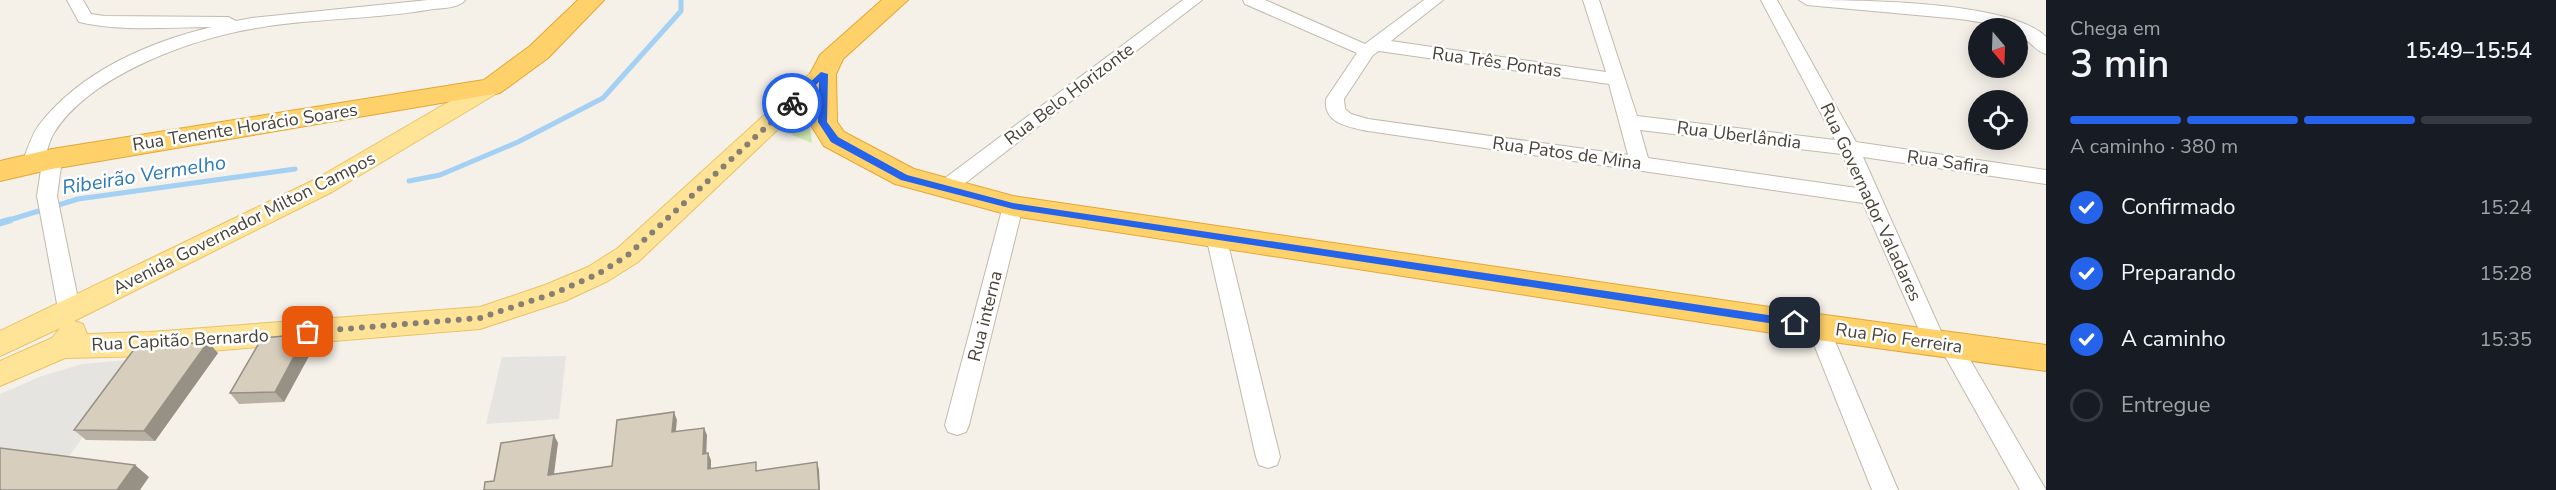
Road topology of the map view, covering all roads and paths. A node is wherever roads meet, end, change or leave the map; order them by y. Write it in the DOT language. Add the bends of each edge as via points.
graph roads {
  1 [pos="75,0"];
  2 [pos="457,0"];
  3 [pos="592,0"];
  4 [pos="896,0"];
  5 [pos="914,0"];
  6 [pos="1194,0"];
  7 [pos="1251,0"];
  8 [pos="1435,0"];
  9 [pos="1591,0"];
  10 [pos="1769,0"];
  11 [pos="1807,0"];
  12 [pos="252,23"];
  13 [pos="1372,48"];
  14 [pos="2046,48"];
  15 [pos="824,74"];
  16 [pos="1617,79"];
  17 [pos="491,87"];
  18 [pos="1630,122"];
  19 [pos="1849,148"];
  20 [pos="42,161"];
  21 [pos="1640,163"];
  22 [pos="0,171"];
  23 [pos="2046,177"];
  24 [pos="944,189"];
  25 [pos="1872,197"];
  26 [pos="1013,206"];
  27 [pos="1216,236"];
  28 [pos="106,292"];
  29 [pos="69,309"];
  30 [pos="1818,327"];
  31 [pos="1943,343"];
  32 [pos="62,345"];
  33 [pos="2046,358"];
  34 [pos="2,365"];
  35 [pos="957,425"];
  36 [pos="1268,457"];
  37 [pos="1885,490"];
  38 [pos="2033,490"];
  1 -- 12 [label="street" via="84,18 104,21"];
  2 -- 12 [label="street" via="405,9"];
  3 -- 17 [label="highway, Avenida Governador Milton Campos" via="539,52"];
  4 -- 15 [label="highway, Rua Capitão Bernardo" via="833,56"];
  5 -- 15 [label="highway, Rua Capitão Bernardo" via="852,57"];
  6 -- 24 [label="street, Rua Belo Horizonte"];
  7 -- 13 [label="street, Rua Três Pontas"];
  8 -- 13 [label="street, Rua Patos de Mina"];
  9 -- 16 [label="street"];
  10 -- 19 [label="street, Rua Governador Valadares"];
  11 -- 14 [label="street" via="2008,22 2033,34"];
  12 -- 20 [label="street" via="188,38 108,73 76,97 46,129"];
  13 -- 16 [label="street, Rua Três Pontas"];
  13 -- 21 [label="street, Rua Patos de Mina" via="1335,99 1336,112 1347,120"];
  15 -- 24 [label="highway, Rua Pio Ferreira" via="823,122 834,140 904,177"];
  15 -- 32 [label="main road, Rua Capitão Bernardo" via="628,255 598,274 555,293 480,318 150,344"];
  16 -- 18 [label="street"];
  17 -- 20 [label="highway, Rua Tenente Horácio Soares"];
  17 -- 28 [label="main road, Avenida Governador Milton Campos" via="323,186"];
  18 -- 19 [label="street, Rua Uberlândia"];
  18 -- 21 [label="street"];
  19 -- 23 [label="street, Rua Safira"];
  19 -- 25 [label="street, Rua Governador Valadares"];
  20 -- 22 [label="highway, Rua Tenente Horácio Soares"];
  20 -- 29 [label="street"];
  21 -- 25 [label="street, Rua Patos de Mina"];
  24 -- 26 [label="highway, Rua Pio Ferreira"];
  25 -- 31 [label="street, Rua Governador Valadares"];
  26 -- 27 [label="highway, Rua Pio Ferreira"];
  26 -- 35 [label="street, Rua interna"];
  27 -- 30 [label="highway, Rua Pio Ferreira"];
  27 -- 36 [label="street"];
  28 -- 29 [label="main road, Avenida Governador Milton Campos"];
  28 -- 32 [label="main road"];
  29 -- 34 [label="main road, Avenida Governador Milton Campos"];
  30 -- 31 [label="highway, Rua Pio Ferreira"];
  30 -- 37 [label="street"];
  31 -- 33 [label="highway, Rua Pio Ferreira"];
  31 -- 38 [label="street, Rua Governador Valadares"];
  32 -- 34 [label="main road"];
}
